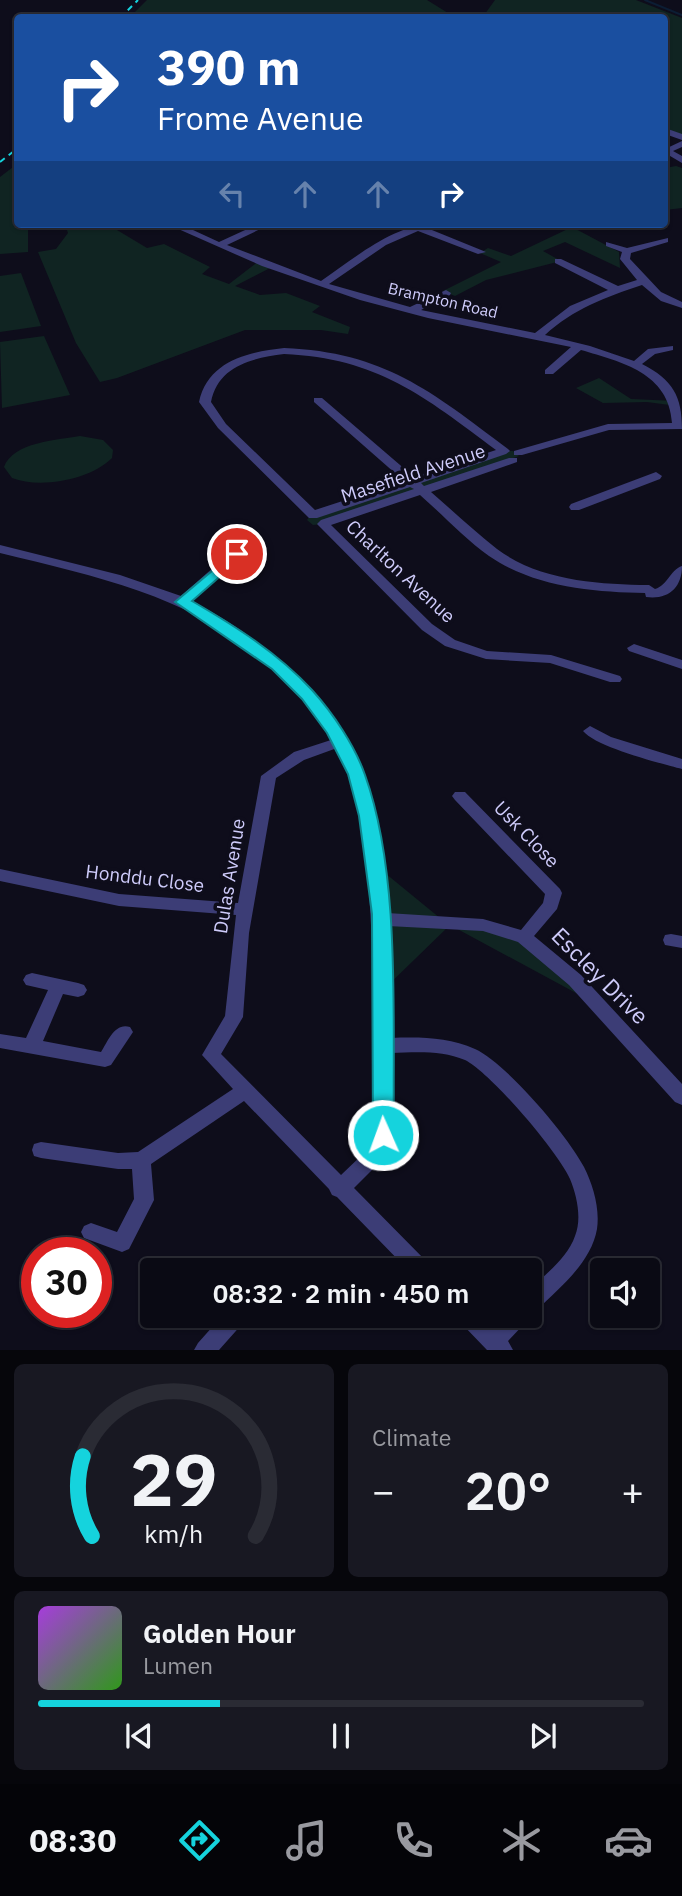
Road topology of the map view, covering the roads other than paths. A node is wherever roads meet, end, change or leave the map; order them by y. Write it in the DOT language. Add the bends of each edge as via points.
graph roads {
  1 [pos="182,228"];
  2 [pos="258,228"];
  3 [pos="418,228"];
  4 [pos="427,228"];
  5 [pos="665,240"];
  6 [pos="609,244"];
  7 [pos="219,245"];
  8 [pos="627,251"];
  9 [pos="481,252"];
  10 [pos="558,261"];
  11 [pos="644,281"];
  12 [pos="324,283"];
  13 [pos="617,290"];
  14 [pos="446,293"];
  15 [pos="682,304"];
  16 [pos="411,311"];
  17 [pos="536,337"];
  18 [pos="577,348"];
  19 [pos="669,348"];
  20 [pos="635,365"];
  21 [pos="549,372"];
  22 [pos="318,400"];
  23 [pos="680,425"];
  24 [pos="509,454"];
  25 [pos="656,476"];
  26 [pos="416,487"];
  27 [pos="575,507"];
  28 [pos="319,519"];
  29 [pos="0,549"];
  30 [pos="237,554"];
  31 [pos="682,570"];
  32 [pos="183,602"];
  33 [pos="634,648"];
  34 [pos="682,665"];
  35 [pos="615,679"];
  36 [pos="590,731"];
  37 [pos="340,742"];
  38 [pos="682,764"];
  39 [pos="460,796"];
  40 [pos="0,875"];
  41 [pos="245,910"];
  42 [pos="381,919"];
  43 [pos="524,937"];
  44 [pos="32,980"];
  45 [pos="58,986"];
  46 [pos="78,990"];
  47 [pos="124,1032"];
  48 [pos="0,1041"];
  49 [pos="32,1045"];
  50 [pos="381,1046"];
  51 [pos="245,1091"];
  52 [pos="682,1097"];
  53 [pos="41,1150"];
  54 [pos="141,1160"];
  55 [pos="339,1189"];
  56 [pos="91,1232"];
  57 [pos="409,1258"];
  58 [pos="542,1291"];
  59 [pos="225,1328"];
  60 [pos="480,1328"];
  61 [pos="510,1328"];
  62 [pos="498,1346"];
  63 [pos="205,1350"];
  1 -- 7 [label="street, Brampton Road"];
  2 -- 7 [label="street"];
  3 -- 12 [label="street" via="383,243"];
  4 -- 9 [label="street"];
  5 -- 8 [label="street"];
  6 -- 8 [label="street"];
  7 -- 12 [label="street, Brampton Road"];
  8 -- 11 [label="street" via="625,259"];
  10 -- 13 [label="street"];
  11 -- 13 [label="street"];
  11 -- 15 [label="street" via="664,300"];
  12 -- 16 [label="street, Brampton Road"];
  13 -- 17 [label="street" via="557,316"];
  14 -- 16 [label="street"];
  16 -- 17 [label="street, Brampton Road"];
  17 -- 18 [label="street, Brampton Road"];
  18 -- 20 [label="street, Brampton Road"];
  18 -- 21 [label="street"];
  19 -- 20 [label="street" via="652,351"];
  20 -- 23 [label="street, Brampton Road" via="671,389"];
  22 -- 26 [label="street"];
  23 -- 24 [label="street, Masefield Avenue" via="608,427"];
  24 -- 26 [label="street, Masefield Avenue"];
  24 -- 28 [label="street, Charlton Avenue" via="421,390 393,375 346,360 284,350 230,365 207,387 205,402 222,426"];
  25 -- 27 [label="street"];
  26 -- 28 [label="street, Masefield Avenue"];
  26 -- 31 [label="street" via="495,554 549,579 584,588 650,591 668,589"];
  28 -- 35 [label="street, Charlton Avenue" via="427,627 450,643 486,655 551,659"];
  29 -- 32 [label="street" via="116,578"];
  30 -- 32 [label="street"];
  32 -- 37 [label="street" via="278,666 307,695"];
  33 -- 34 [label="street"];
  36 -- 38 [label="street"];
  37 -- 41 [label="street, Dulas Avenue" via="299,756 269,776"];
  37 -- 42 [label="street" via="356,774 368,816"];
  39 -- 43 [label="street, Usk Close" via="554,893 551,905"];
  40 -- 41 [label="street, Honddu Close" via="119,900"];
  41 -- 51 [label="street, Dulas Avenue" via="233,1017 211,1055"];
  42 -- 43 [label="street, Escley Drive" via="483,925"];
  42 -- 50 [label="street"];
  43 -- 52 [label="street, Escley Drive" via="575,980"];
  44 -- 45 [label="street"];
  45 -- 46 [label="street"];
  45 -- 49 [label="street"];
  47 -- 49 [label="street" via="105,1060"];
  48 -- 49 [label="street"];
  50 -- 55 [label="street" via="383,1135 377,1153"];
  50 -- 58 [label="street" via="435,1045 481,1060 576,1169 587,1203 585,1237"];
  51 -- 54 [label="street"];
  51 -- 55 [label="street"];
  53 -- 54 [label="street"];
  54 -- 56 [label="street" via="144,1200 122,1243"];
  55 -- 57 [label="street"];
  59 -- 63 [label="street"];
  60 -- 62 [label="street"];
  61 -- 62 [label="street"];
}
